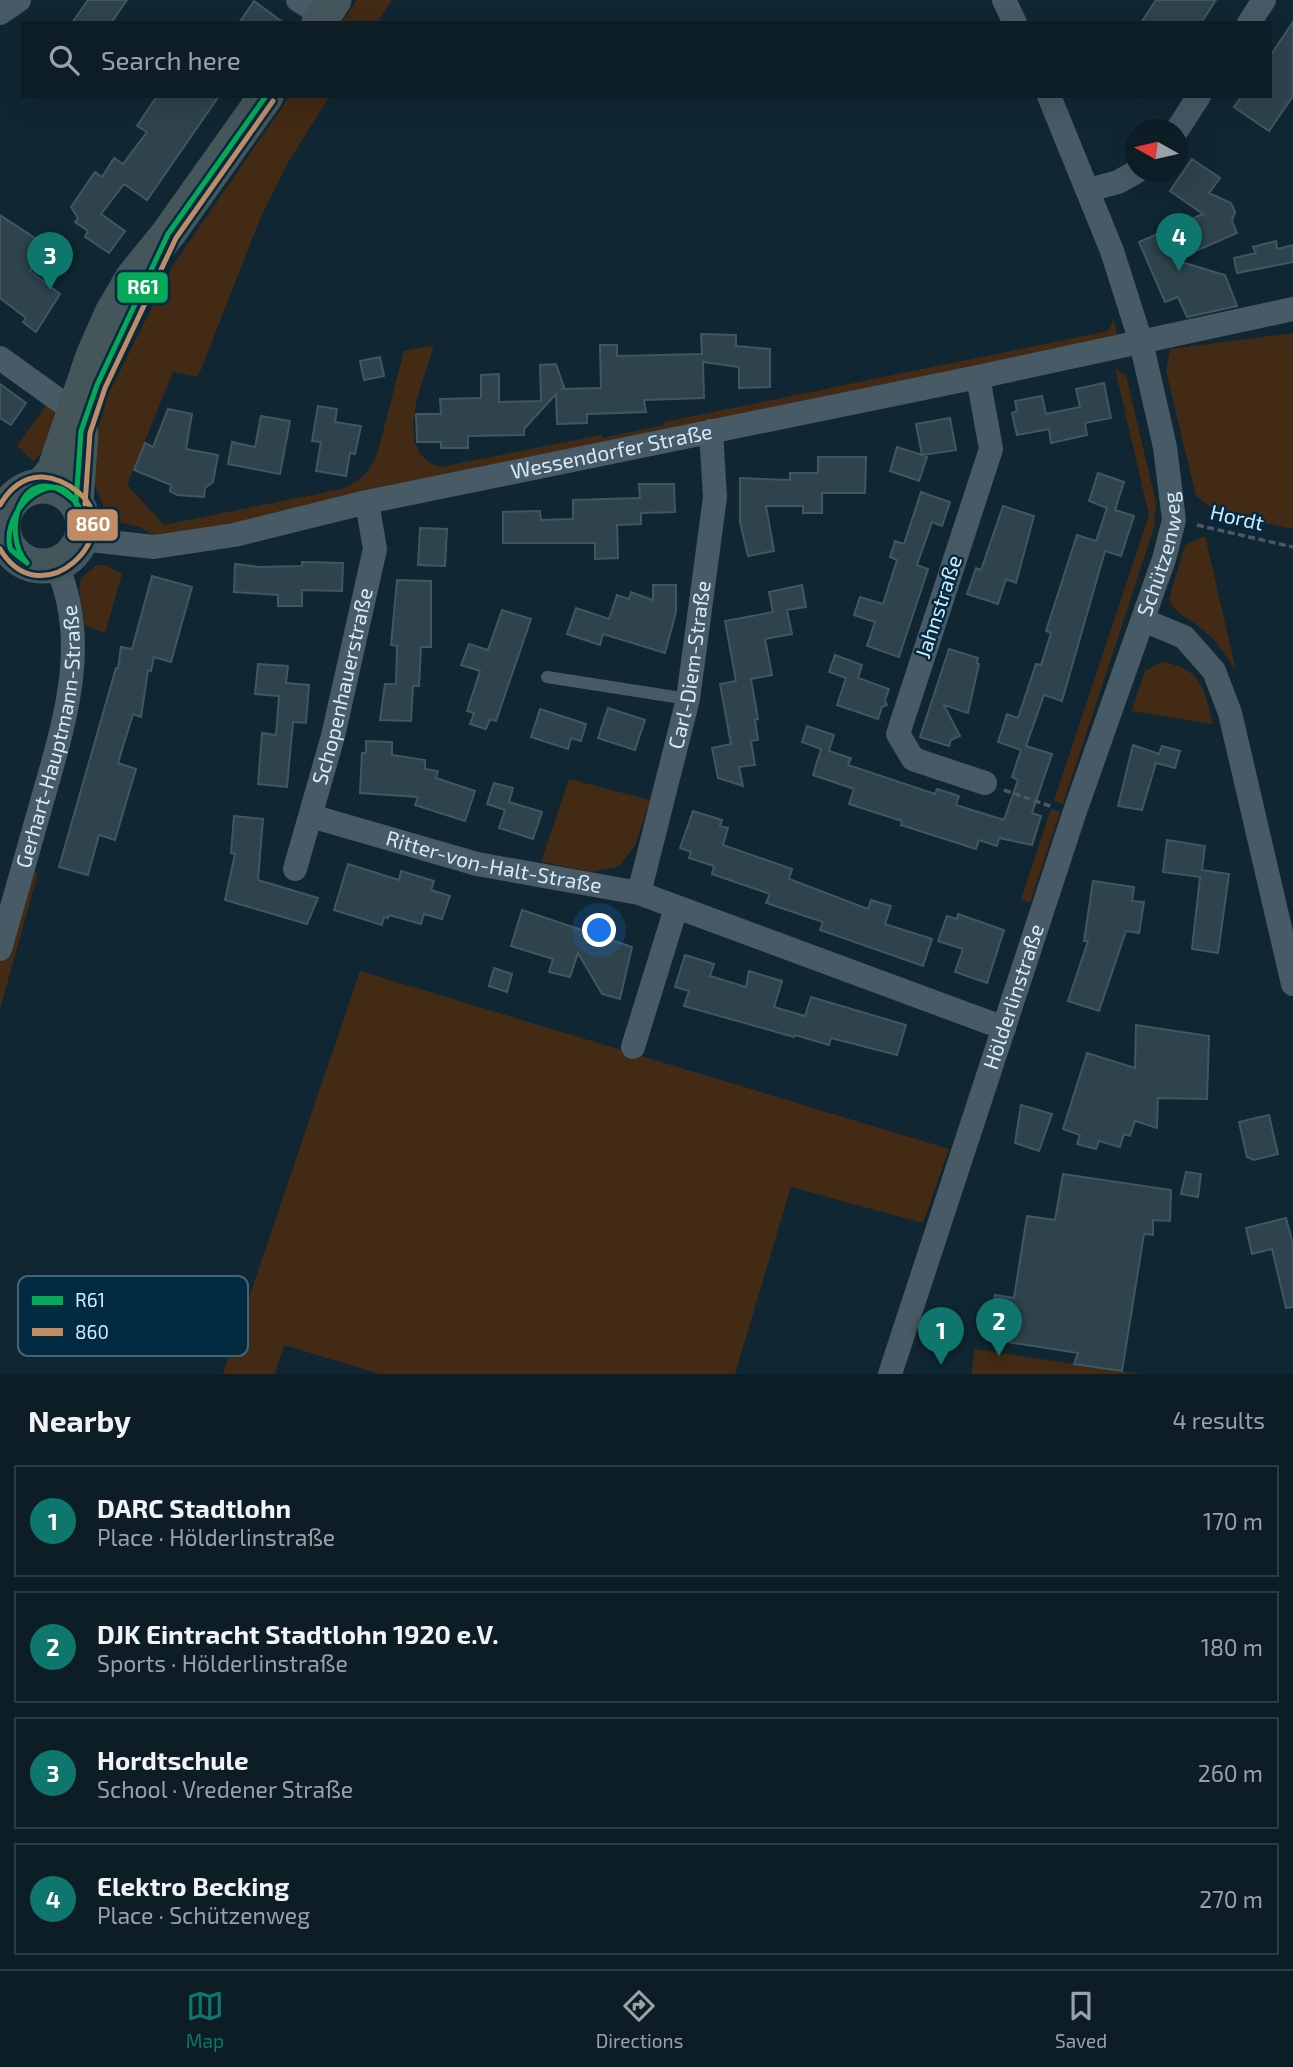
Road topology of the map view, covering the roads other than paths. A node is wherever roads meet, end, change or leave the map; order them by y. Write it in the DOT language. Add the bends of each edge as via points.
graph roads {
  1 [pos="19,0"];
  2 [pos="1004,0"];
  3 [pos="1264,0"];
  4 [pos="0,13"];
  5 [pos="1014,21"];
  6 [pos="1249,21"];
  7 [pos="265,98"];
  8 [pos="1050,98"];
  9 [pos="1198,98"];
  10 [pos="1184,119"];
  11 [pos="1125,178"];
  12 [pos="1089,190"];
  13 [pos="1293,309"];
  14 [pos="1141,342"];
  15 [pos="0,358"];
  16 [pos="978,377"];
  17 [pos="80,416"];
  18 [pos="710,431"];
  19 [pos="41,486"];
  20 [pos="368,502"];
  21 [pos="76,503"];
  22 [pos="81,539"];
  23 [pos="56,564"];
  24 [pos="8,568"];
  25 [pos="1143,620"];
  26 [pos="547,677"];
  27 [pos="688,699"];
  28 [pos="985,783"];
  29 [pos="312,816"];
  30 [pos="295,869"];
  31 [pos="639,893"];
  32 [pos="676,908"];
  33 [pos="0,949"];
  34 [pos="1293,984"];
  35 [pos="1004,1028"];
  36 [pos="634,1047"];
  37 [pos="890,1374"];
  1 -- 4 [label="street"];
  2 -- 5 [label="street"];
  3 -- 6 [label="street"];
  7 -- 17 [label="street" via="133,277 93,356"];
  8 -- 12 [label="street, Schützenweg"];
  9 -- 10 [label="street"];
  11 -- 12 [label="street"];
  12 -- 14 [label="street, Schützenweg"];
  13 -- 14 [label="street, Wessendorfer Straße"];
  14 -- 16 [label="street, Wessendorfer Straße"];
  14 -- 25 [label="street, Schützenweg" via="1165,447 1174,520"];
  15 -- 17 [label="street"];
  16 -- 18 [label="street, Wessendorfer Straße"];
  16 -- 28 [label="street, Jahnstraße" via="991,449 898,734 913,759"];
  17 -- 19 [label="street" via="54,471"];
  17 -- 21 [label="street"];
  18 -- 20 [label="street, Wessendorfer Straße"];
  18 -- 27 [label="street, Carl-Diem-Straße" via="715,497"];
  19 -- 21 [label="street" via="68,494"];
  19 -- 24 [label="street" via="16,496 4,519"];
  20 -- 22 [label="street, Wessendorfer Straße" via="234,536 154,547"];
  20 -- 29 [label="street, Schopenhauerstraße" via="375,549"];
  21 -- 22 [label="street" via="83,524"];
  22 -- 23 [label="street" via="75,551"];
  23 -- 24 [label="street"];
  23 -- 33 [label="street, Gerhart-Hauptmann-Straße" via="64,581 74,652 71,701"];
  25 -- 34 [label="street, Schützenweg" via="1184,637 1214,671 1230,713"];
  25 -- 35 [label="street, Hölderlinstraße"];
  26 -- 27 [label="lane"];
  27 -- 31 [label="street, Carl-Diem-Straße"];
  29 -- 30 [label="street, Schopenhauerstraße"];
  29 -- 31 [label="street, Ritter-von-Halt-Straße" via="477,864"];
  31 -- 32 [label="street, Ritter-von-Halt-Straße"];
  32 -- 35 [label="street, Ritter-von-Halt-Straße"];
  32 -- 36 [label="street"];
  35 -- 37 [label="street, Hölderlinstraße"];
}
